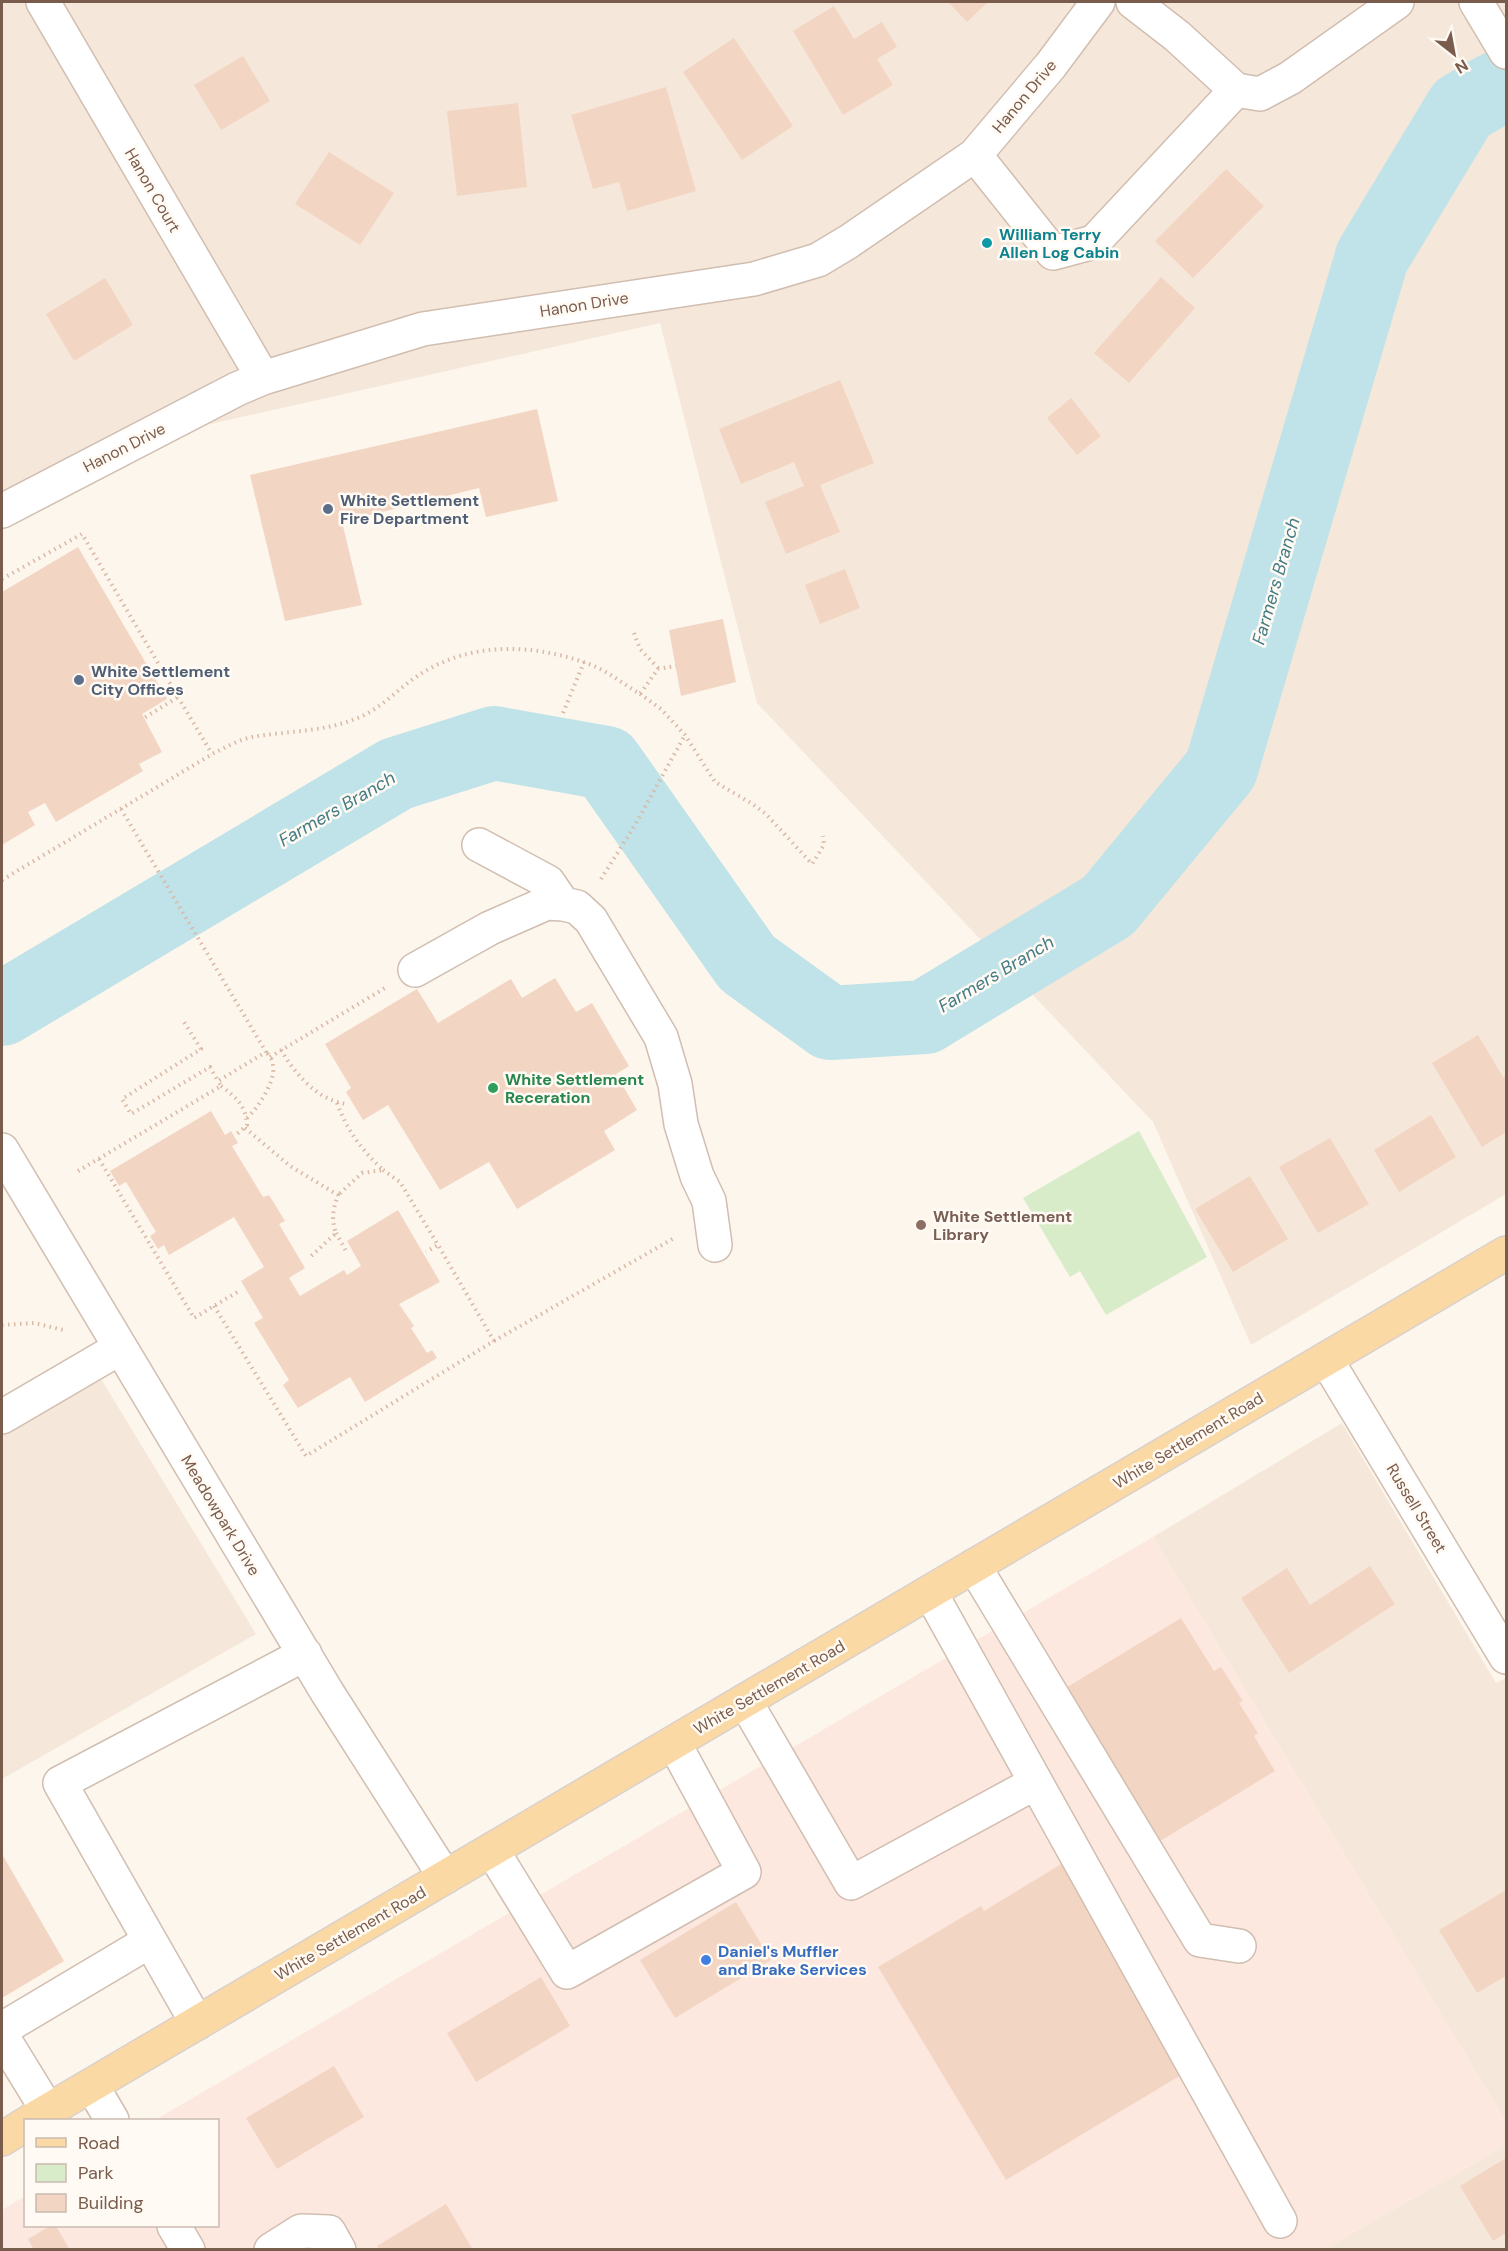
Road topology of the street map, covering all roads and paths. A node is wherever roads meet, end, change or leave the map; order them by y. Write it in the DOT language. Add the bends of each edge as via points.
graph roads {
  1 [pos="43,2"];
  2 [pos="1098,2"];
  3 [pos="1133,2"];
  4 [pos="1397,2"];
  5 [pos="1476,2"];
  6 [pos="1506,52"];
  7 [pos="1236,90"];
  8 [pos="975,155"];
  9 [pos="262,378"];
  10 [pos="2,511"];
  11 [pos="2,579"];
  12 [pos="634,633"];
  13 [pos="584,662"];
  14 [pos="676,666"];
  15 [pos="659,669"];
  16 [pos="640,694"];
  17 [pos="178,697"];
  18 [pos="563,713"];
  19 [pos="144,718"];
  20 [pos="685,735"];
  21 [pos="212,754"];
  22 [pos="121,809"];
  23 [pos="823,837"];
  24 [pos="479,845"];
  25 [pos="2,880"];
  26 [pos="599,884"];
  27 [pos="563,904"];
  28 [pos="415,970"];
  29 [pos="184,1022"];
  30 [pos="281,1050"];
  31 [pos="266,1052"];
  32 [pos="270,1057"];
  33 [pos="218,1080"];
  34 [pos="221,1086"];
  35 [pos="337,1103"];
  36 [pos="348,1104"];
  37 [pos="247,1118"];
  38 [pos="245,1128"];
  39 [pos="237,1134"];
  40 [pos="2,1150"];
  41 [pos="99,1159"];
  42 [pos="383,1170"];
  43 [pos="78,1171"];
  44 [pos="338,1196"];
  45 [pos="336,1233"];
  46 [pos="683,1233"];
  47 [pos="438,1245"];
  48 [pos="715,1245"];
  49 [pos="426,1252"];
  50 [pos="347,1253"];
  51 [pos="1506,1253"];
  52 [pos="309,1258"];
  53 [pos="239,1291"];
  54 [pos="214,1306"];
  55 [pos="2,1325"];
  56 [pos="494,1341"];
  57 [pos="120,1348"];
  58 [pos="1326,1359"];
  59 [pos="92,1364"];
  60 [pos="2,1418"];
  61 [pos="974,1566"];
  62 [pos="930,1592"];
  63 [pos="305,1654"];
  64 [pos="1506,1658"];
  65 [pos="745,1701"];
  66 [pos="675,1743"];
  67 [pos="1035,1783"];
  68 [pos="492,1850"];
  69 [pos="445,1877"];
  70 [pos="150,1941"];
  71 [pos="1239,1946"];
  72 [pos="197,2023"];
  73 [pos="2,2029"];
  74 [pos="2,2037"];
  75 [pos="92,2086"];
  76 [pos="35,2119"];
  77 [pos="111,2119"];
  78 [pos="24,2126"];
  79 [pos="2,2139"];
  80 [pos="1280,2221"];
  81 [pos="175,2227"];
  82 [pos="188,2250"];
  83 [pos="270,2250"];
  84 [pos="339,2250"];
  1 -- 9 [label="street, Hanon Court"];
  2 -- 8 [label="street, Hanon Drive"];
  3 -- 7 [label="street"];
  4 -- 7 [label="street" via="1290,78 1260,94"];
  5 -- 6 [label="street"];
  7 -- 8 [label="street" via="1094,242 1053,253"];
  8 -- 9 [label="street, Hanon Drive" via="818,260 754,279 423,329"];
  9 -- 10 [label="street, Hanon Drive"];
  11 -- 17 [label="path" via="82,534"];
  12 -- 15 [label="path" via="644,655"];
  13 -- 16 [label="path"];
  13 -- 18 [label="path"];
  13 -- 21 [label="path" via="535,649 482,651 429,669 369,714 325,727 250,738"];
  14 -- 15 [label="path"];
  15 -- 16 [label="path"];
  16 -- 20 [label="path" via="661,709"];
  17 -- 19 [label="path"];
  17 -- 21 [label="path"];
  20 -- 23 [label="path" via="715,782 766,814 812,864 824,845"];
  20 -- 26 [label="path"];
  21 -- 22 [label="path"];
  22 -- 25 [label="path"];
  22 -- 31 [label="path"];
  24 -- 27 [label="street" via="548,882"];
  27 -- 28 [label="street" via="547,903 529,910"];
  27 -- 48 [label="street" via="577,907 591,920 661,1038 675,1084 681,1124 709,1201"];
  28 -- 30 [label="path"];
  29 -- 33 [label="path" via="201,1049 122,1099 131,1114 210,1067"];
  30 -- 32 [label="path"];
  30 -- 35 [label="path" via="294,1070"];
  31 -- 32 [label="path"];
  31 -- 33 [label="path"];
  32 -- 37 [label="path" via="273,1065 264,1097"];
  33 -- 34 [label="path"];
  34 -- 37 [label="path" via="241,1102"];
  34 -- 41 [label="path"];
  35 -- 36 [label="path"];
  35 -- 42 [label="path" via="350,1133"];
  37 -- 38 [label="path"];
  38 -- 39 [label="path"];
  38 -- 44 [label="path" via="290,1166"];
  40 -- 57 [label="street, Meadowpark Drive"];
  41 -- 43 [label="path"];
  41 -- 54 [label="path" via="194,1318"];
  42 -- 44 [label="path" via="362,1173"];
  42 -- 47 [label="path" via="400,1182"];
  44 -- 45 [label="path" via="333,1214"];
  45 -- 50 [label="path"];
  45 -- 52 [label="path"];
  46 -- 56 [label="path"];
  47 -- 49 [label="path"];
  47 -- 56 [label="path"];
  51 -- 58 [label="main road, White Settlement Road"];
  53 -- 54 [label="path"];
  54 -- 56 [label="path" via="306,1456"];
  55 -- 59 [label="path" via="34,1323 73,1332"];
  57 -- 59 [label="street"];
  57 -- 63 [label="street, Meadowpark Drive"];
  58 -- 61 [label="main road, White Settlement Road"];
  58 -- 64 [label="street, Russell Street"];
  59 -- 60 [label="street"];
  61 -- 62 [label="main road, White Settlement Road"];
  61 -- 71 [label="street" via="1200,1940"];
  62 -- 65 [label="main road, White Settlement Road"];
  62 -- 67 [label="street"];
  63 -- 69 [label="street, Meadowpark Drive"];
  63 -- 70 [label="street" via="60,1783"];
  65 -- 66 [label="main road, White Settlement Road"];
  65 -- 67 [label="street" via="851,1883"];
  66 -- 68 [label="main road, White Settlement Road"];
  66 -- 68 [label="street" via="744,1872 567,1972"];
  67 -- 80 [label="street"];
  68 -- 69 [label="main road, White Settlement Road"];
  69 -- 72 [label="main road, White Settlement Road"];
  70 -- 72 [label="street"];
  70 -- 73 [label="street"];
  72 -- 75 [label="main road, White Settlement Road"];
  74 -- 76 [label="street"];
  75 -- 76 [label="main road, White Settlement Road"];
  75 -- 77 [label="street"];
  78 -- 79 [label="main road, White Settlement Road"];
  81 -- 82 [label="street"];
  83 -- 84 [label="street" via="302,2231 329,2232"];
}
